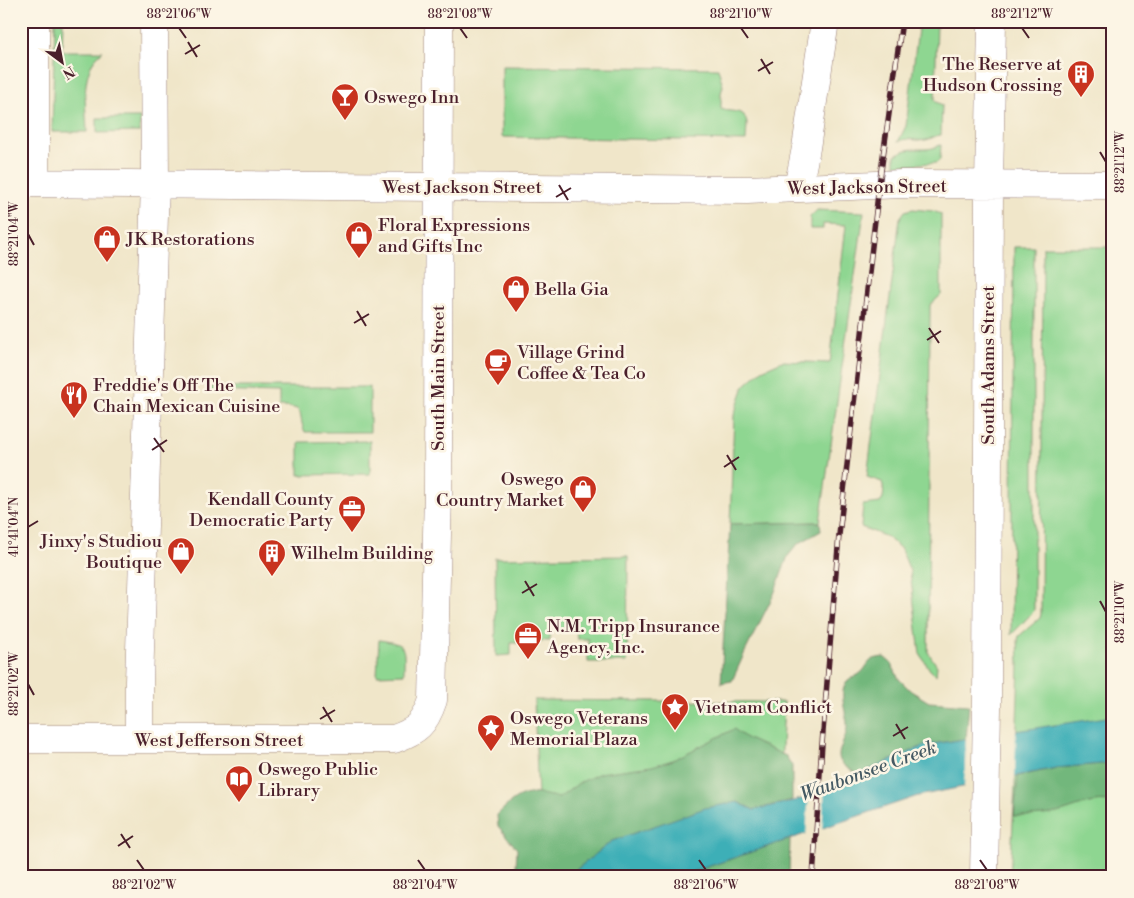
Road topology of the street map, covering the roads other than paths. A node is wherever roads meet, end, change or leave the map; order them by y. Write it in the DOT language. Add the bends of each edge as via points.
graph roads {
  1 [pos="35,21"];
  2 [pos="154,21"];
  3 [pos="439,21"];
  4 [pos="825,21"];
  5 [pos="992,21"];
  6 [pos="28,183"];
  7 [pos="155,184"];
  8 [pos="989,185"];
  9 [pos="1113,185"];
  10 [pos="439,186"];
  11 [pos="798,188"];
  12 [pos="415,730"];
  13 [pos="21,739"];
  14 [pos="139,739"];
  15 [pos="984,877"];
  1 -- 6 [label="street"];
  2 -- 7 [label="street"];
  3 -- 10 [label="street, South Main Street"];
  4 -- 11 [label="street"];
  5 -- 8 [label="street, South Adams Street"];
  6 -- 7 [label="street, West Jackson Street"];
  7 -- 10 [label="street, West Jackson Street"];
  7 -- 14 [label="street"];
  8 -- 9 [label="street, West Jackson Street"];
  8 -- 11 [label="street, West Jackson Street"];
  8 -- 15 [label="street, South Adams Street"];
  10 -- 11 [label="street, West Jackson Street"];
  10 -- 12 [label="street, South Main Street" via="438,493 433,700 424,721"];
  12 -- 14 [label="street, West Jefferson Street" via="394,739"];
  13 -- 14 [label="street, West Jefferson Street"];
}
